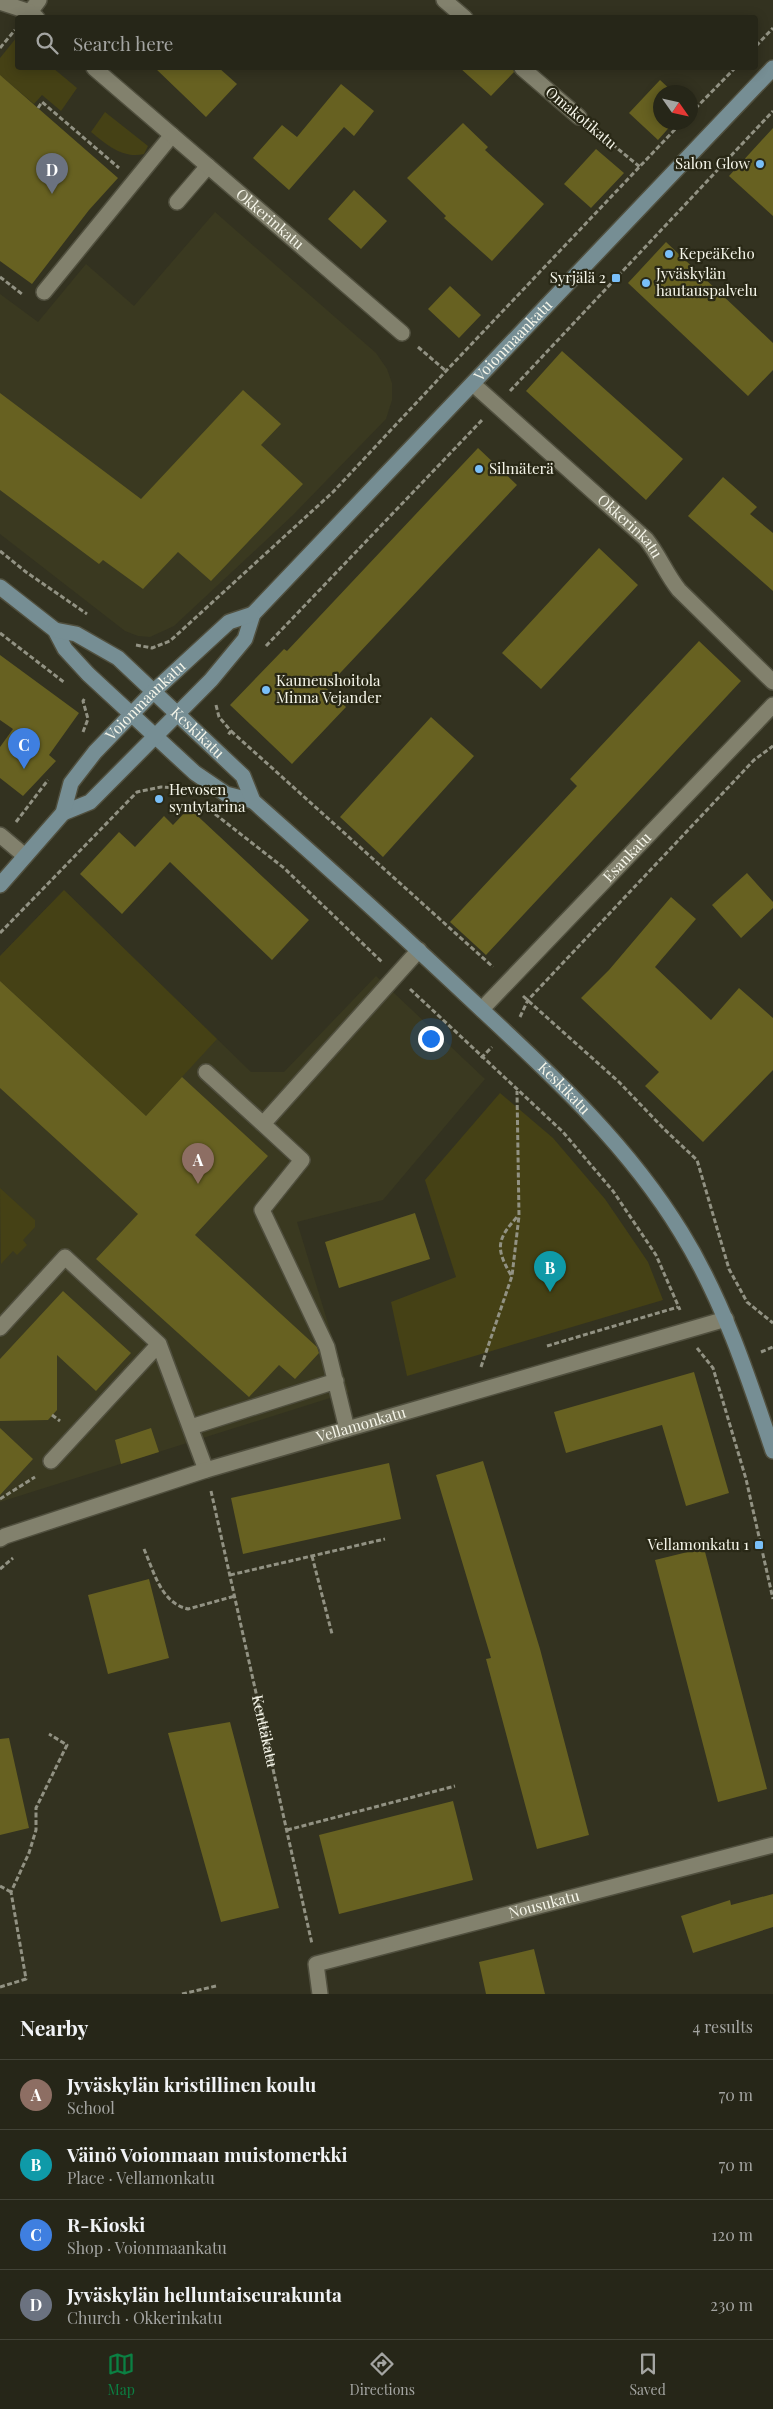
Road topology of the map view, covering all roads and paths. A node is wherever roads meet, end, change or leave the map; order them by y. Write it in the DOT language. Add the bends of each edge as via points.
graph roads {
  1 [pos="444,0"];
  2 [pos="0,2"];
  3 [pos="35,10"];
  4 [pos="461,15"];
  5 [pos="773,28"];
  6 [pos="15,30"];
  7 [pos="758,44"];
  8 [pos="0,48"];
  9 [pos="773,68"];
  10 [pos="96,70"];
  11 [pos="524,70"];
  12 [pos="733,70"];
  13 [pos="698,106"];
  14 [pos="38,108"];
  15 [pos="773,111"];
  16 [pos="579,117"];
  17 [pos="675,130"];
  18 [pos="172,135"];
  19 [pos="208,166"];
  20 [pos="640,167"];
  21 [pos="134,182"];
  22 [pos="177,202"];
  23 [pos="0,277"];
  24 [pos="44,292"];
  25 [pos="402,333"];
  26 [pos="446,371"];
  27 [pos="473,384"];
  28 [pos="497,405"];
  29 [pos="0,551"];
  30 [pos="0,587"];
  31 [pos="253,614"];
  32 [pos="91,616"];
  33 [pos="55,630"];
  34 [pos="0,633"];
  35 [pos="262,650"];
  36 [pos="118,658"];
  37 [pos="773,682"];
  38 [pos="70,688"];
  39 [pos="154,691"];
  40 [pos="76,695"];
  41 [pos="219,698"];
  42 [pos="83,701"];
  43 [pos="773,706"];
  44 [pos="178,713"];
  45 [pos="131,714"];
  46 [pos="231,731"];
  47 [pos="155,737"];
  48 [pos="773,746"];
  49 [pos="216,749"];
  50 [pos="195,773"];
  51 [pos="51,777"];
  52 [pos="253,801"];
  53 [pos="63,813"];
  54 [pos="214,813"];
  55 [pos="2,837"];
  56 [pos="25,856"];
  57 [pos="0,885"];
  58 [pos="0,932"];
  59 [pos="419,950"];
  60 [pos="396,975"];
  61 [pos="508,981"];
  62 [pos="528,1000"];
  63 [pos="482,1009"];
  64 [pos="507,1032"];
  65 [pos="481,1058"];
  66 [pos="206,1072"];
  67 [pos="518,1091"];
  68 [pos="263,1124"];
  69 [pos="519,1216"];
  70 [pos="512,1276"];
  71 [pos="726,1319"];
  72 [pos="773,1323"];
  73 [pos="0,1328"];
  74 [pos="688,1329"];
  75 [pos="159,1344"];
  76 [pos="699,1351"];
  77 [pos="689,1354"];
  78 [pos="481,1367"];
  79 [pos="336,1382"];
  80 [pos="191,1428"];
  81 [pos="347,1429"];
  82 [pos="773,1451"];
  83 [pos="51,1461"];
  84 [pos="206,1470"];
  85 [pos="35,1477"];
  86 [pos="221,1489"];
  87 [pos="211,1491"];
  88 [pos="202,1494"];
  89 [pos="0,1499"];
  90 [pos="0,1539"];
  91 [pos="386,1539"];
  92 [pos="144,1549"];
  93 [pos="312,1556"];
  94 [pos="14,1557"];
  95 [pos="0,1569"];
  96 [pos="230,1575"];
  97 [pos="234,1596"];
  98 [pos="773,1599"];
  99 [pos="332,1634"];
  100 [pos="49,1734"];
  101 [pos="455,1786"];
  102 [pos="286,1830"];
  103 [pos="773,1845"];
  104 [pos="0,1886"];
  105 [pos="12,1892"];
  106 [pos="316,1964"];
  107 [pos="216,1986"];
  108 [pos="0,1987"];
  109 [pos="182,1994"];
  110 [pos="320,1994"];
  1 -- 4 [label="street"];
  2 -- 3 [label="street"];
  5 -- 7 [label="path"];
  6 -- 8 [label="path"];
  9 -- 27 [label="street, Voionmaankatu"];
  10 -- 18 [label="street, Okkerinkatu"];
  11 -- 16 [label="street, Omakotikatu"];
  12 -- 13 [label="path"];
  14 -- 21 [label="path" via="42,102"];
  15 -- 28 [label="path"];
  16 -- 20 [label="path, Omakotikatu"];
  17 -- 20 [label="path"];
  18 -- 19 [label="street, Okkerinkatu"];
  18 -- 21 [label="street"];
  19 -- 22 [label="street"];
  19 -- 25 [label="street, Okkerinkatu"];
  20 -- 26 [label="path"];
  21 -- 24 [label="street"];
  23 -- 24 [label="path" via="25,296"];
  25 -- 26 [label="path"];
  26 -- 36 [label="path" via="334,492 170,642 152,648 131,644"];
  27 -- 28 [label="street, Okkerinkatu"];
  27 -- 31 [label="street, Voionmaankatu"];
  28 -- 35 [label="path"];
  28 -- 37 [label="street, Okkerinkatu" via="646,539 679,590"];
  29 -- 32 [label="path"];
  30 -- 33 [label="street, Keskikatu"];
  31 -- 39 [label="street, Voionmaankatu" via="229,622"];
  31 -- 44 [label="street, Voionmaankatu" via="245,639"];
  33 -- 36 [label="street, Keskikatu" via="76,634"];
  33 -- 45 [label="street, Keskikatu" via="64,649"];
  34 -- 38 [label="path"];
  36 -- 39 [label="street, Keskikatu"];
  39 -- 44 [label="street, Keskikatu"];
  39 -- 45 [label="street, Voionmaankatu"];
  40 -- 42 [label="path"];
  41 -- 46 [label="path" via="215,704 218,717"];
  43 -- 61 [label="street, Esankatu"];
  44 -- 47 [label="street, Voionmaankatu"];
  44 -- 49 [label="street, Keskikatu"];
  45 -- 47 [label="street, Keskikatu"];
  45 -- 53 [label="street, Voionmaankatu" via="94,752 71,783"];
  46 -- 49 [label="path"];
  46 -- 61 [label="path"];
  47 -- 50 [label="street, Keskikatu"];
  47 -- 53 [label="street, Voionmaankatu" via="90,802"];
  48 -- 62 [label="path" via="754,760"];
  49 -- 52 [label="street, Keskikatu" via="243,776"];
  50 -- 52 [label="street, Keskikatu" via="226,794"];
  50 -- 58 [label="path" via="182,788 161,787 137,792"];
  51 -- 55 [label="path"];
  52 -- 59 [label="street, Keskikatu"];
  53 -- 56 [label="street, Voionmaankatu"];
  54 -- 60 [label="path" via="284,868"];
  55 -- 56 [label="street"];
  56 -- 57 [label="street, Voionmaankatu"];
  59 -- 60 [label="street"];
  59 -- 63 [label="street, Keskikatu"];
  60 -- 65 [label="path"];
  60 -- 68 [label="street"];
  61 -- 62 [label="path"];
  61 -- 63 [label="street, Esankatu"];
  62 -- 64 [label="path" via="518,1020"];
  62 -- 72 [label="path" via="619,1082 697,1160 729,1269 747,1302"];
  63 -- 64 [label="street, Keskikatu"];
  64 -- 65 [label="path"];
  64 -- 71 [label="street, Keskikatu" via="635,1165 682,1232"];
  65 -- 67 [label="path"];
  66 -- 68 [label="street"];
  67 -- 69 [label="path"];
  67 -- 74 [label="path" via="563,1132 613,1191 656,1255"];
  68 -- 79 [label="street" via="302,1160 262,1210 327,1348"];
  69 -- 70 [label="path"];
  69 -- 70 [label="path" via="503,1232 500,1256"];
  70 -- 78 [label="path"];
  71 -- 74 [label="street, Vellamonkatu"];
  71 -- 82 [label="street, Keskikatu"];
  73 -- 75 [label="street" via="65,1257"];
  74 -- 76 [label="path"];
  74 -- 81 [label="street, Vellamonkatu"];
  75 -- 80 [label="street"];
  75 -- 83 [label="street"];
  76 -- 77 [label="path"];
  76 -- 98 [label="path" via="713,1368 746,1479"];
  79 -- 80 [label="street"];
  79 -- 81 [label="street"];
  80 -- 84 [label="street"];
  81 -- 84 [label="street, Vellamonkatu"];
  84 -- 87 [label="path, Kenttäkatu"];
  84 -- 90 [label="street, Vellamonkatu"];
  85 -- 89 [label="path"];
  86 -- 87 [label="path"];
  87 -- 88 [label="path"];
  87 -- 96 [label="path, Kenttäkatu"];
  91 -- 93 [label="path"];
  92 -- 97 [label="path" via="160,1587 169,1600 181,1607"];
  93 -- 96 [label="path"];
  93 -- 99 [label="path"];
  94 -- 95 [label="path"];
  96 -- 97 [label="path, Kenttäkatu"];
  97 -- 102 [label="path, Kenttäkatu"];
  100 -- 105 [label="path" via="67,1745 36,1808 36,1830"];
  101 -- 102 [label="path"];
  102 -- 106 [label="path, Kenttäkatu"];
  103 -- 106 [label="street, Nousukatu"];
  104 -- 105 [label="path"];
  105 -- 108 [label="path" via="26,1979"];
  106 -- 110 [label="street"];
  107 -- 109 [label="path"];
}
